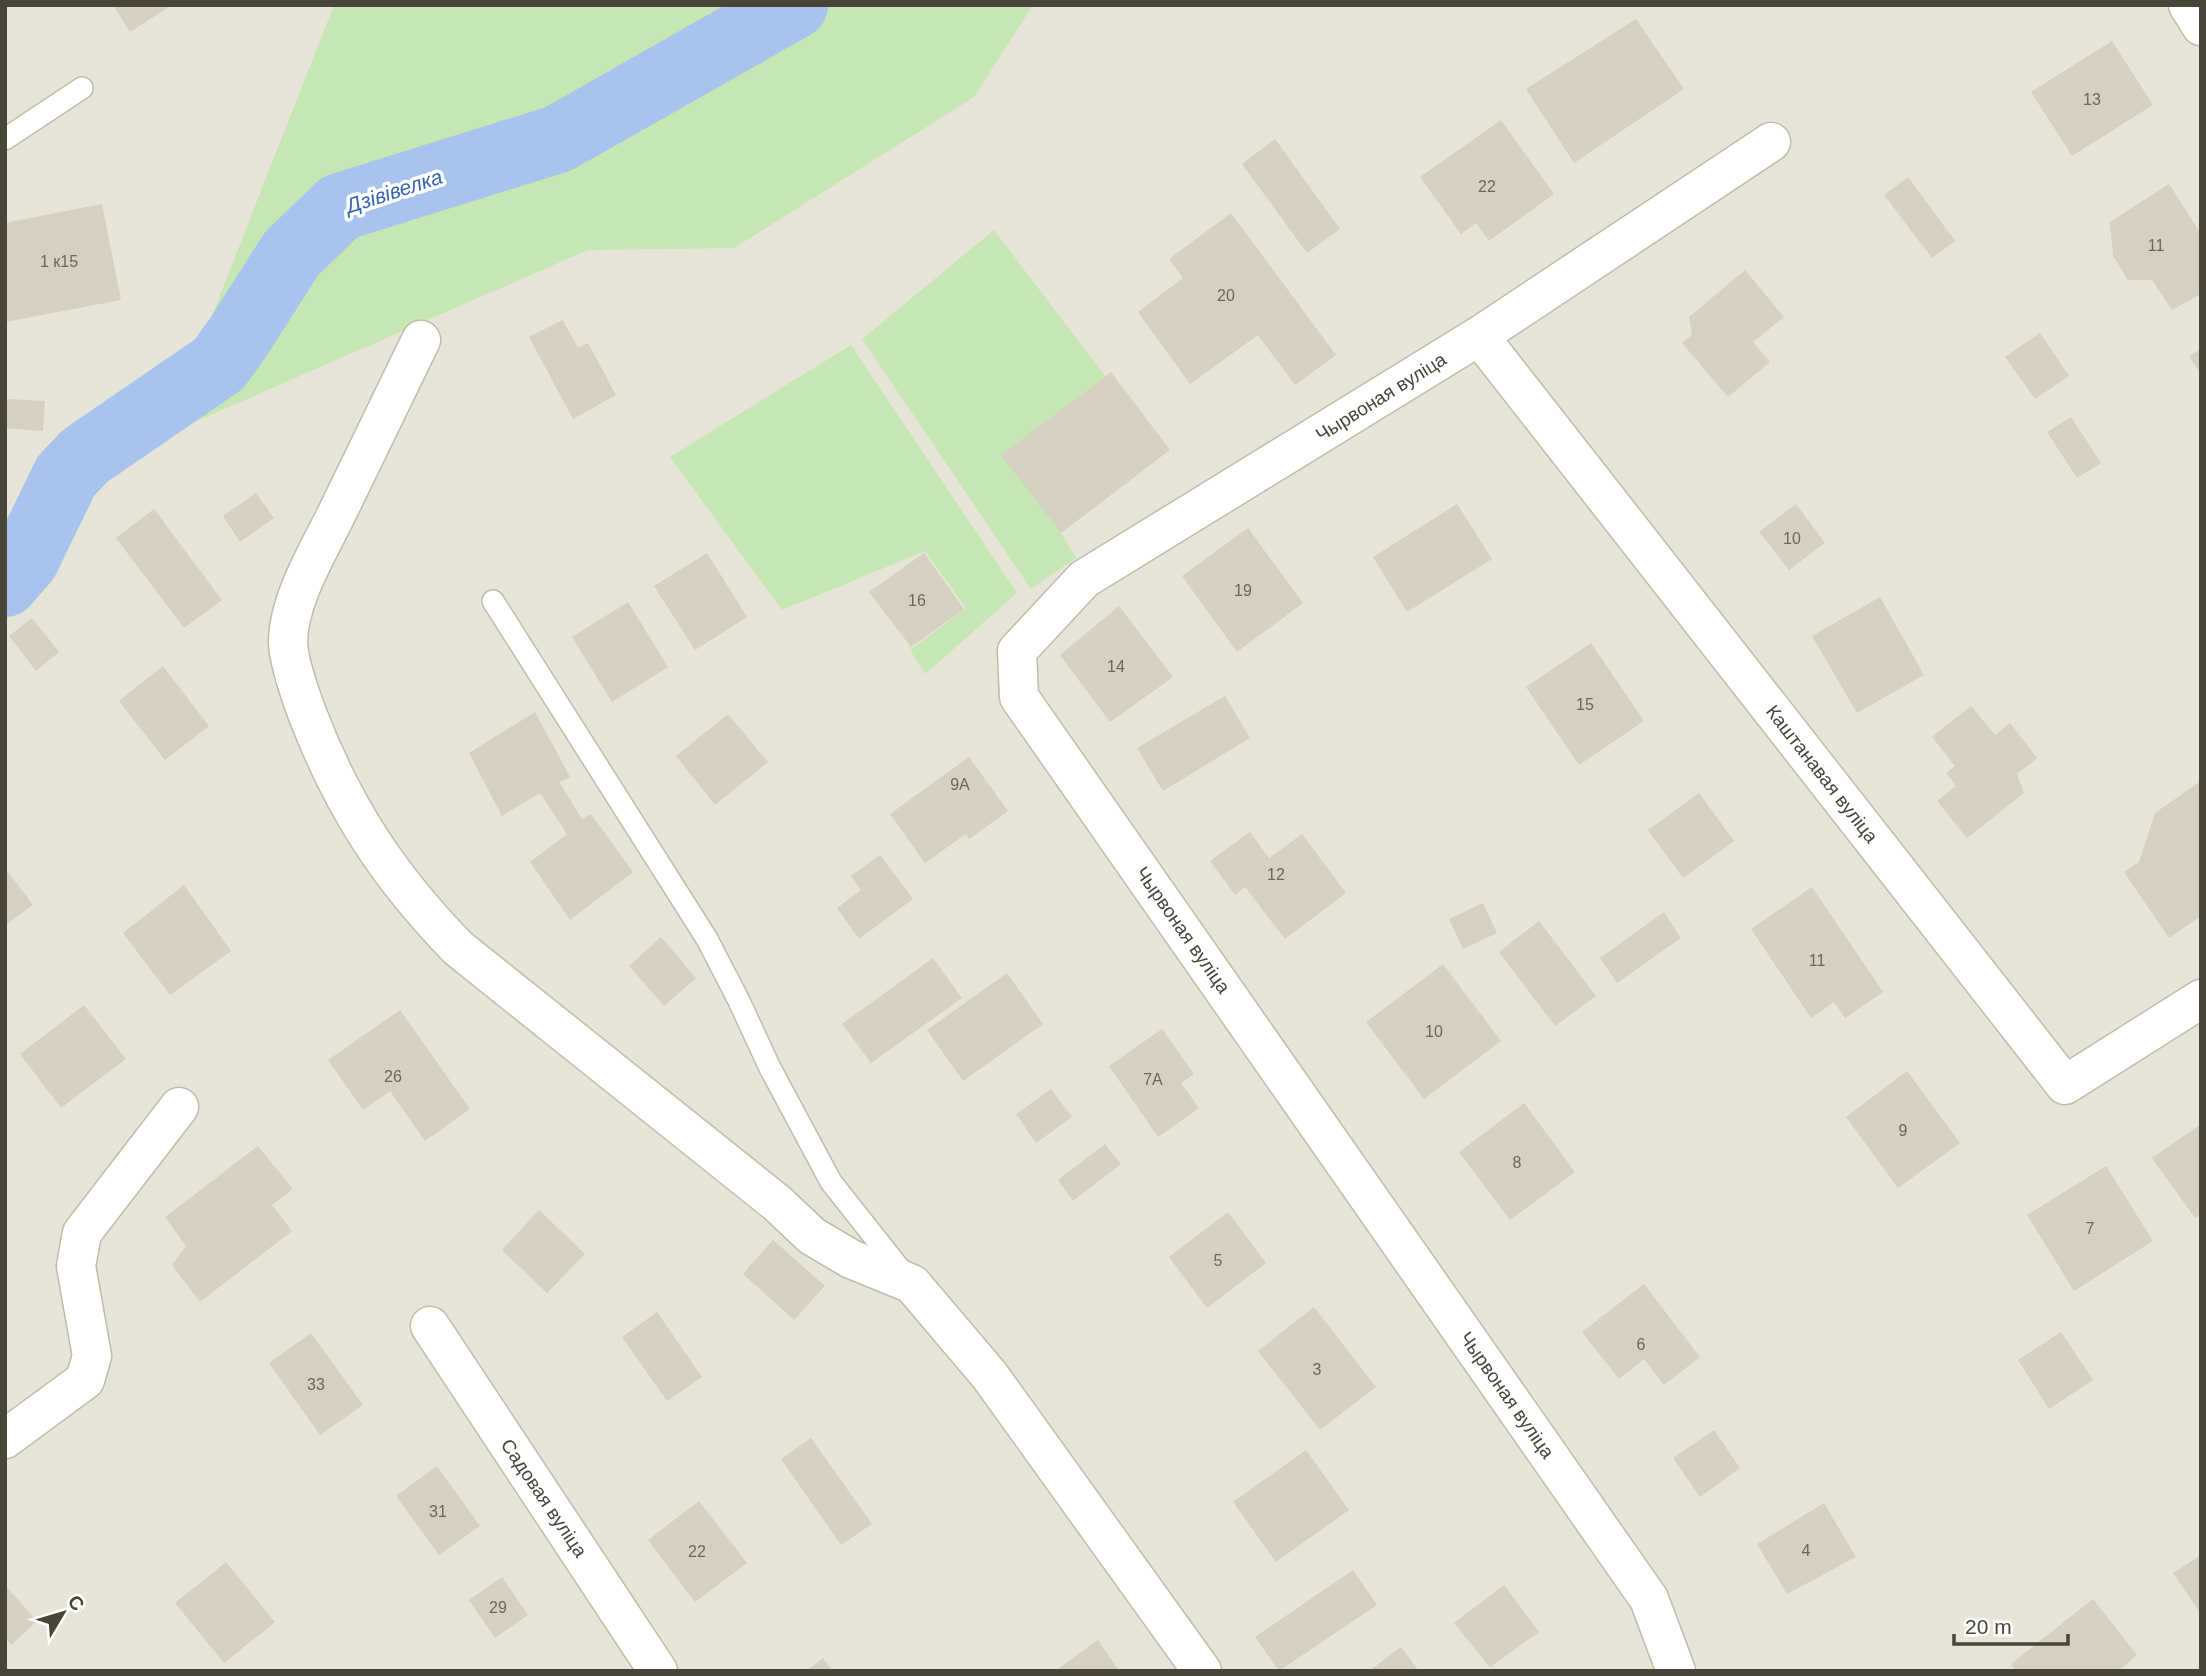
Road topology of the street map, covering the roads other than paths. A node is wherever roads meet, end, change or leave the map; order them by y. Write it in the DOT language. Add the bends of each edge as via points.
graph roads {
  1 [pos="2188,5"];
  2 [pos="2201,26"];
  3 [pos="82,88"];
  4 [pos="5,139"];
  5 [pos="1771,142"];
  6 [pos="1479,336"];
  7 [pos="421,340"];
  8 [pos="493,601"];
  9 [pos="2201,999"];
  10 [pos="179,1107"];
  11 [pos="912,1284"];
  12 [pos="430,1326"];
  13 [pos="5,1439"];
  14 [pos="658,1671"];
  15 [pos="1202,1671"];
  16 [pos="1676,1671"];
  1 -- 2 [label="street"];
  3 -- 4 [label="lane"];
  5 -- 6 [label="street, Чырвоная вуліца"];
  6 -- 9 [label="street, Каштанавая вуліца" via="2065,1085"];
  6 -- 16 [label="street, Чырвоная вуліца" via="1084,579 1017,651 1019,697 1650,1599"];
  7 -- 11 [label="street" via="298,594 288,642 302,697 348,802 396,878 458,948 777,1203 812,1236 851,1259"];
  8 -- 11 [label="lane" via="707,939 831,1182"];
  10 -- 13 [label="street" via="82,1233 76,1266 92,1356 85,1380"];
  11 -- 15 [label="street" via="990,1377"];
  12 -- 14 [label="street, Садовая вуліца"];
}
